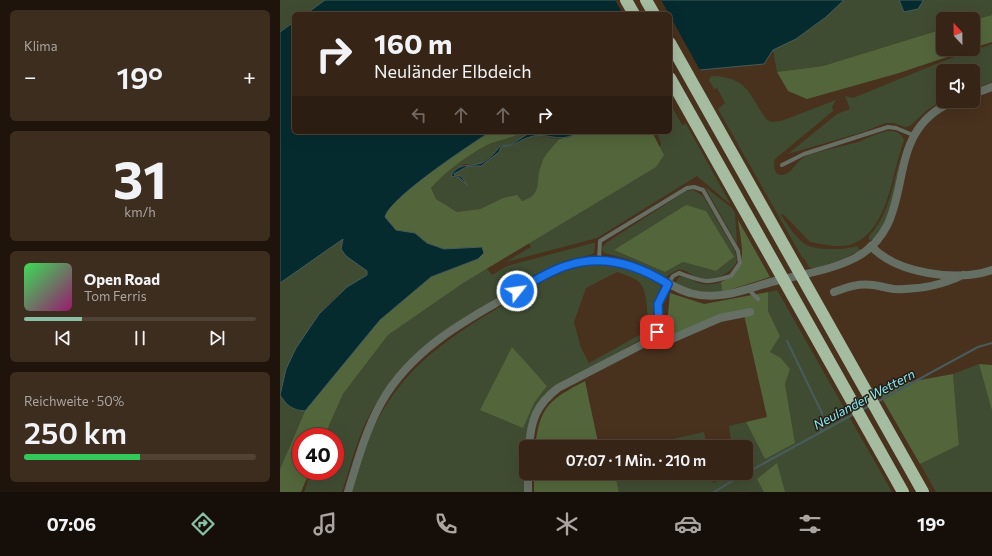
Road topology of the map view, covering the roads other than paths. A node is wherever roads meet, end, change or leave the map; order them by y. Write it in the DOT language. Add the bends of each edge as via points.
graph roads {
  1 [pos="626,0"];
  2 [pos="646,0"];
  3 [pos="633,12"];
  4 [pos="653,12"];
  5 [pos="672,46"];
  6 [pos="672,82"];
  7 [pos="992,87"];
  8 [pos="980,91"];
  9 [pos="943,108"];
  10 [pos="913,135"];
  11 [pos="782,166"];
  12 [pos="871,246"];
  13 [pos="599,261"];
  14 [pos="992,270"];
  15 [pos="963,275"];
  16 [pos="780,280"];
  17 [pos="668,284"];
  18 [pos="748,290"];
  19 [pos="834,292"];
  20 [pos="758,300"];
  21 [pos="750,312"];
  22 [pos="655,336"];
  23 [pos="530,440"];
  24 [pos="528,480"];
  25 [pos="348,492"];
  26 [pos="528,492"];
  27 [pos="903,492"];
  28 [pos="923,492"];
  1 -- 3 [label="highway"];
  2 -- 4 [label="highway"];
  5 -- 28 [label="highway"];
  6 -- 16 [label="highway"];
  7 -- 8 [label="street"];
  9 -- 10 [label="street" via="930,116"];
  10 -- 11 [label="lane" via="888,127 804,154"];
  10 -- 12 [label="street" via="905,156 893,214"];
  12 -- 15 [label="street" via="885,259 901,266 946,275"];
  12 -- 16 [label="street" via="842,263"];
  13 -- 17 [label="street" via="632,266"];
  13 -- 17 [label="lane" via="600,241 694,186 703,190 738,251 740,263 731,276 715,281 701,282 679,273 673,276"];
  13 -- 25 [label="street" via="568,265 549,274 483,310 416,357 396,379 381,403 367,433"];
  14 -- 15 [label="street"];
  15 -- 19 [label="street" via="948,282 920,288 891,289 873,285 852,285"];
  16 -- 18 [label="street"];
  16 -- 27 [label="highway"];
  17 -- 18 [label="street" via="703,296"];
  17 -- 22 [label="street" via="658,304 659,324"];
  18 -- 20 [label="lane"];
  21 -- 22 [label="street" via="720,318 666,341"];
  22 -- 23 [label="street" via="558,388 548,396 536,411"];
  24 -- 26 [label="street"];
}
